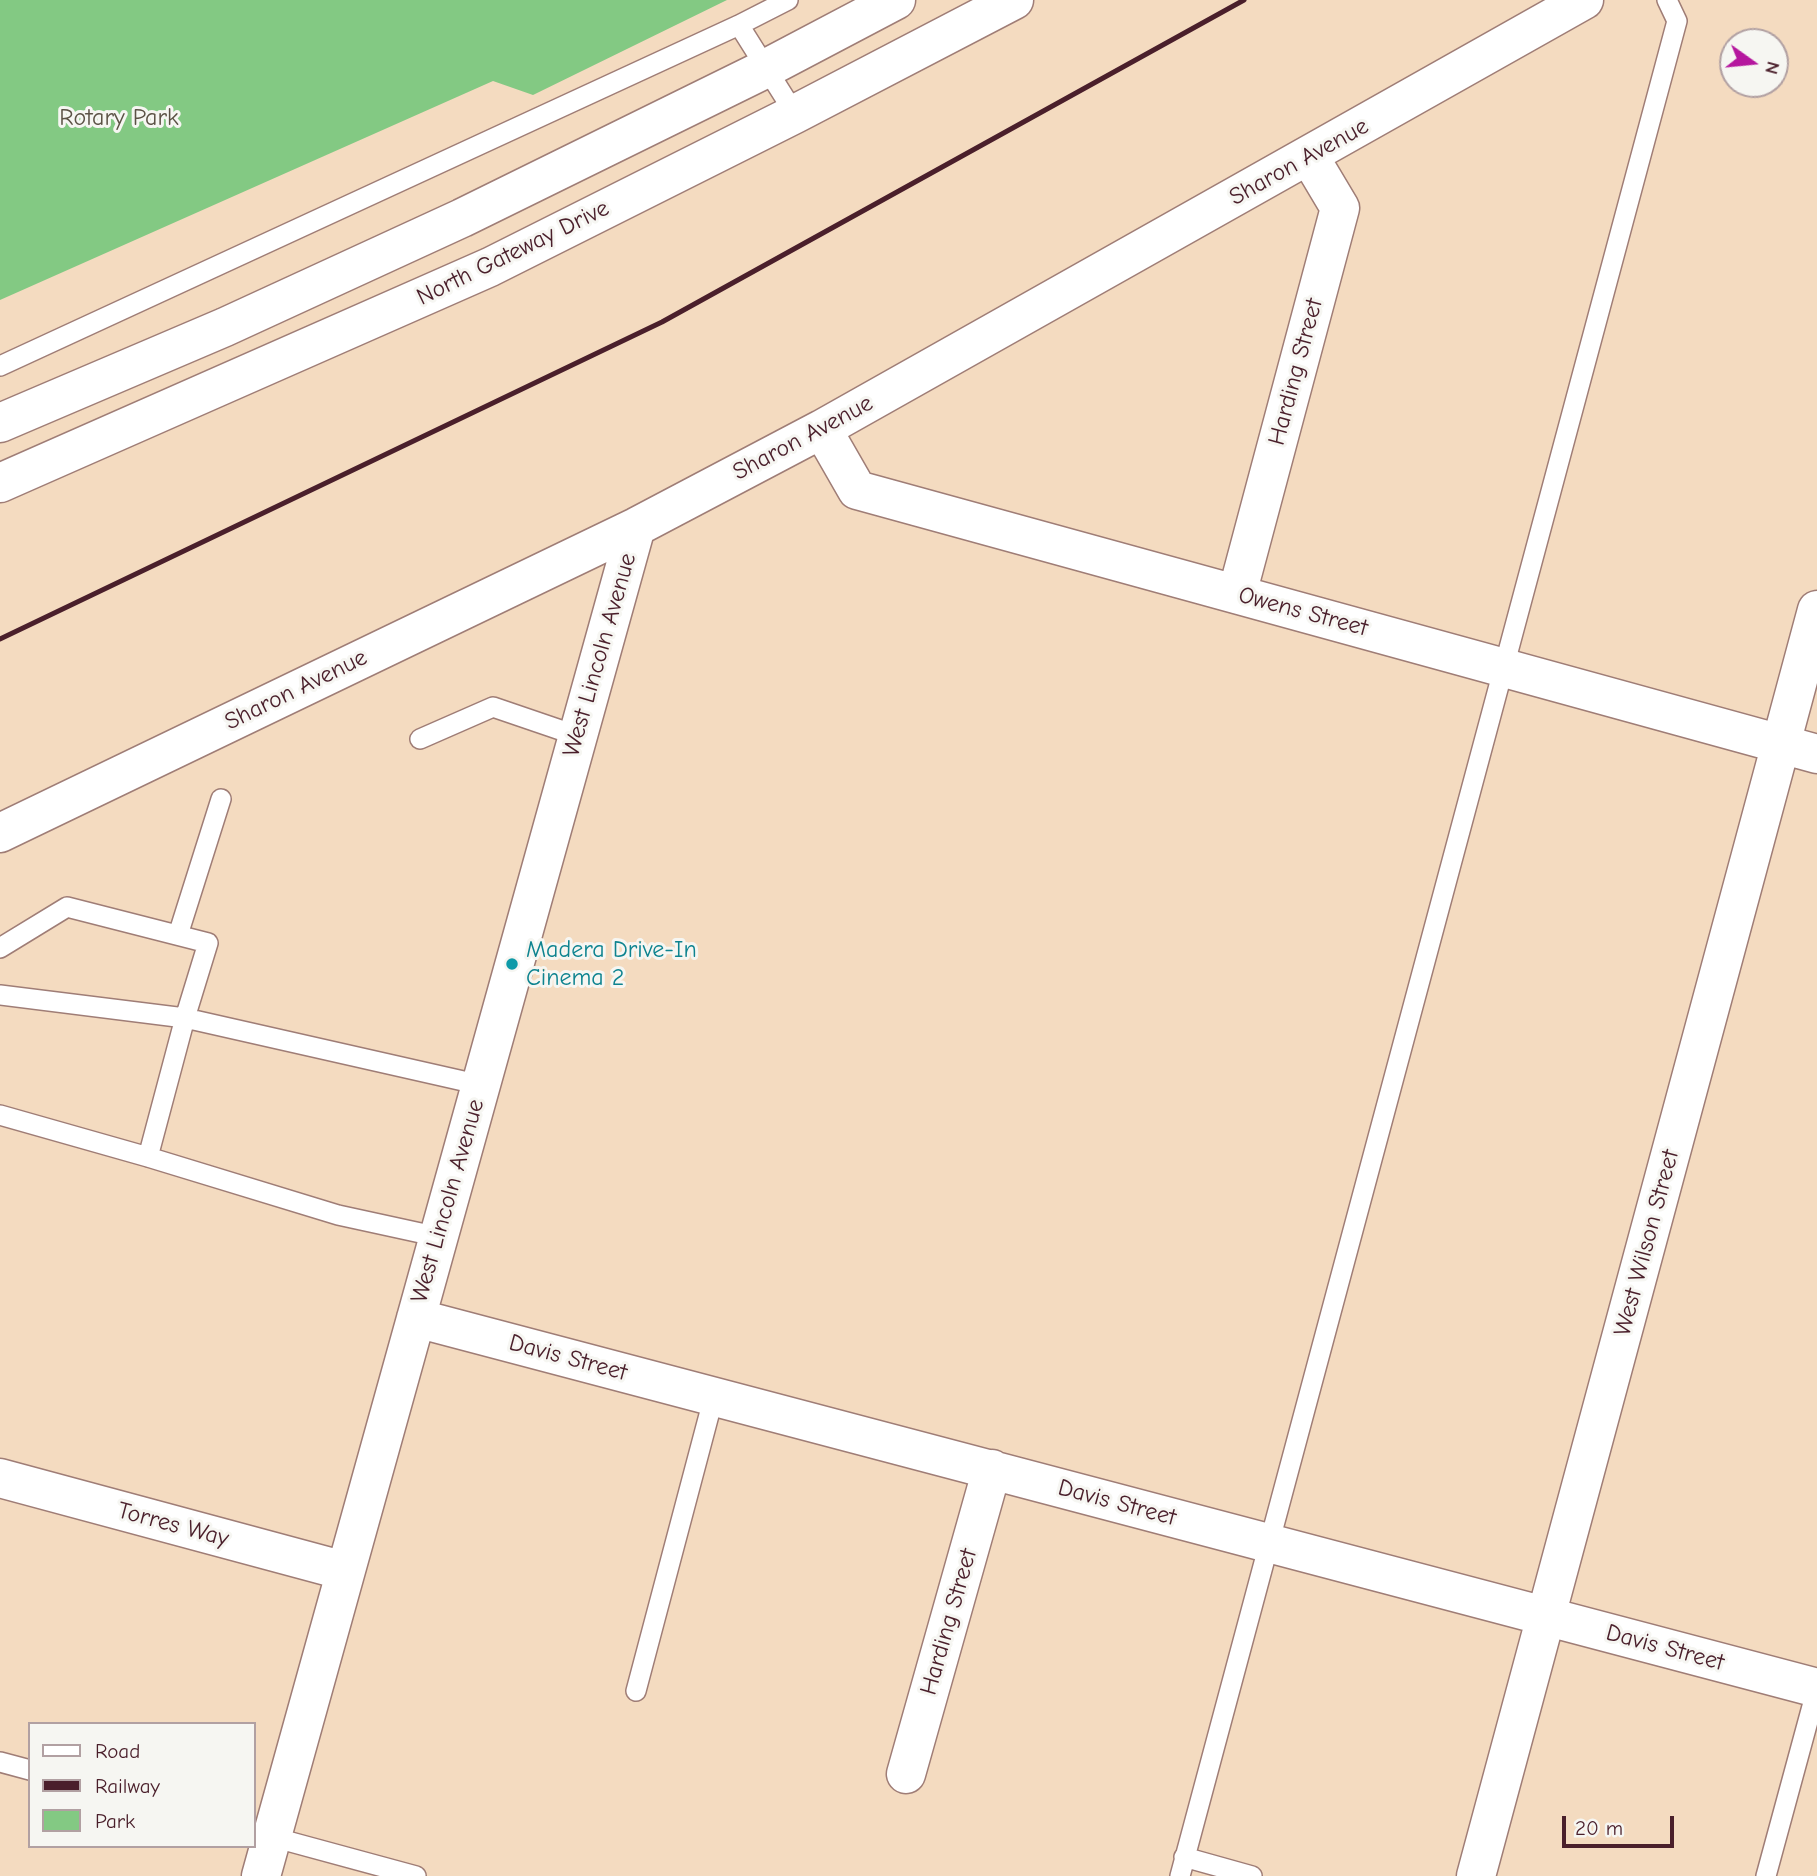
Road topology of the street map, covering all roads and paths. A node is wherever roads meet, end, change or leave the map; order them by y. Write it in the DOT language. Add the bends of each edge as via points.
graph roads {
  1 [pos="788,0"];
  2 [pos="896,0"];
  3 [pos="1014,0"];
  4 [pos="1584,0"];
  5 [pos="1667,0"];
  6 [pos="740,25"];
  7 [pos="765,69"];
  8 [pos="796,114"];
  9 [pos="1309,156"];
  10 [pos="0,366"];
  11 [pos="0,423"];
  12 [pos="822,429"];
  13 [pos="0,483"];
  14 [pos="636,527"];
  15 [pos="1237,594"];
  16 [pos="1817,610"];
  17 [pos="1504,667"];
  18 [pos="578,736"];
  19 [pos="420,739"];
  20 [pos="1781,744"];
  21 [pos="1817,754"];
  22 [pos="221,799"];
  23 [pos="0,833"];
  24 [pos="178,935"];
  25 [pos="0,948"];
  26 [pos="0,995"];
  27 [pos="185,1018"];
  28 [pos="481,1084"];
  29 [pos="0,1115"];
  30 [pos="148,1157"];
  31 [pos="439,1237"];
  32 [pos="416,1318"];
  33 [pos="714,1396"];
  34 [pos="992,1469"];
  35 [pos="0,1478"];
  36 [pos="1268,1544"];
  37 [pos="345,1571"];
  38 [pos="1546,1617"];
  39 [pos="1817,1688"];
  40 [pos="636,1690"];
  41 [pos="0,1762"];
  42 [pos="28,1769"];
  43 [pos="906,1774"];
  44 [pos="263,1834"];
  45 [pos="1182,1867"];
  46 [pos="261,1876"];
  47 [pos="416,1876"];
  48 [pos="1252,1876"];
  49 [pos="1476,1876"];
  50 [pos="1766,1876"];
  1 -- 6 [label="lane"];
  2 -- 7 [label="street"];
  3 -- 8 [label="street, North Gateway Drive"];
  4 -- 9 [label="street, Sharon Avenue"];
  5 -- 17 [label="lane" via="1677,22"];
  6 -- 7 [label="lane"];
  6 -- 10 [label="lane"];
  7 -- 8 [label="lane"];
  7 -- 11 [label="street" via="462,218 225,327"];
  8 -- 13 [label="street, North Gateway Drive" via="490,267"];
  9 -- 12 [label="street, Sharon Avenue"];
  9 -- 15 [label="street, Harding Street" via="1340,208"];
  12 -- 14 [label="street, Sharon Avenue"];
  12 -- 15 [label="street, Owens Street" via="857,490"];
  14 -- 18 [label="street, West Lincoln Avenue"];
  14 -- 23 [label="street, Sharon Avenue"];
  15 -- 17 [label="street, Owens Street"];
  16 -- 20 [label="street, West Wilson Street"];
  17 -- 20 [label="street, Owens Street"];
  17 -- 36 [label="lane"];
  18 -- 19 [label="lane" via="493,707"];
  18 -- 28 [label="street, West Lincoln Avenue"];
  20 -- 21 [label="street, Owens Street"];
  20 -- 38 [label="street, West Wilson Street"];
  22 -- 24 [label="lane"];
  24 -- 25 [label="lane" via="67,906"];
  24 -- 27 [label="lane" via="208,943"];
  26 -- 27 [label="lane"];
  27 -- 28 [label="lane"];
  27 -- 30 [label="lane"];
  28 -- 31 [label="street, West Lincoln Avenue"];
  29 -- 30 [label="lane"];
  30 -- 31 [label="lane" via="338,1215"];
  31 -- 32 [label="street, West Lincoln Avenue"];
  32 -- 33 [label="street, Davis Street"];
  32 -- 37 [label="street, West Lincoln Avenue"];
  33 -- 34 [label="street, Davis Street"];
  33 -- 40 [label="lane"];
  34 -- 36 [label="street, Davis Street"];
  34 -- 43 [label="street, Harding Street"];
  35 -- 37 [label="street, Torres Way"];
  36 -- 38 [label="street, Davis Street"];
  36 -- 45 [label="lane"];
  37 -- 44 [label="street, West Lincoln Avenue"];
  38 -- 39 [label="street, Davis Street"];
  38 -- 49 [label="street, West Wilson Street"];
  39 -- 50 [label="lane"];
  41 -- 42 [label="lane"];
  44 -- 46 [label="street, West Lincoln Avenue"];
  44 -- 47 [label="lane"];
  45 -- 48 [label="lane"];
}
